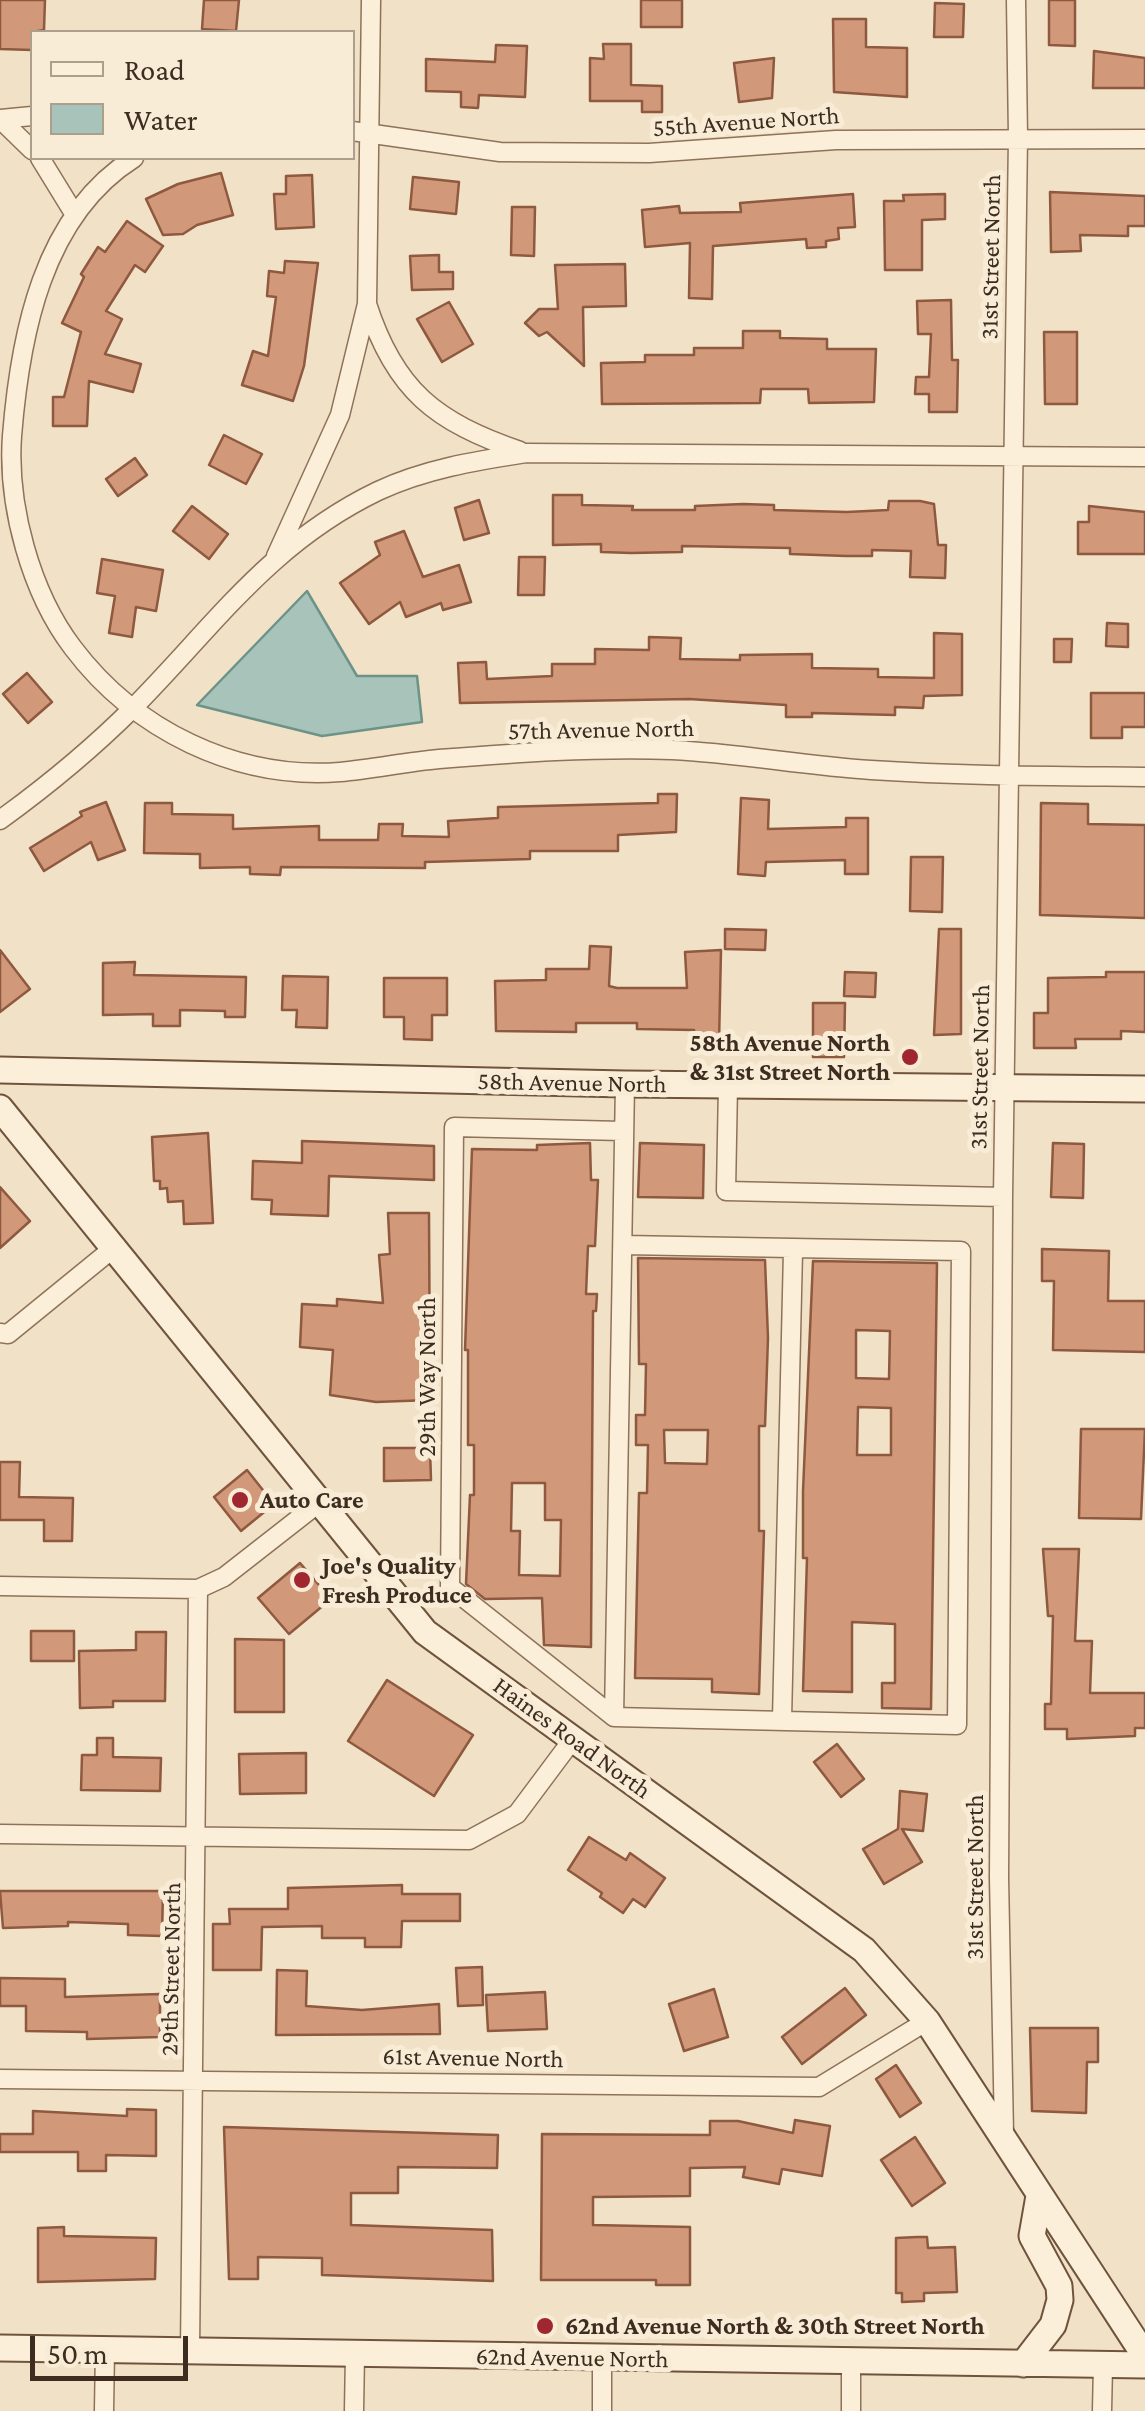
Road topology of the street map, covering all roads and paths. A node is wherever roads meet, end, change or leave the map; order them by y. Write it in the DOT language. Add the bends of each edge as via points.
graph roads {
  1 [pos="370,0"];
  2 [pos="1016,0"];
  3 [pos="30,116"];
  4 [pos="0,119"];
  5 [pos="360,132"];
  6 [pos="1018,137"];
  7 [pos="1145,140"];
  8 [pos="30,148"];
  9 [pos="41,160"];
  10 [pos="131,160"];
  11 [pos="75,215"];
  12 [pos="368,304"];
  13 [pos="526,453"];
  14 [pos="1013,455"];
  15 [pos="1145,457"];
  16 [pos="276,557"];
  17 [pos="133,708"];
  18 [pos="1011,776"];
  19 [pos="1145,777"];
  20 [pos="0,820"];
  21 [pos="0,1070"];
  22 [pos="624,1084"];
  23 [pos="728,1085"];
  24 [pos="1004,1087"];
  25 [pos="1145,1089"];
  26 [pos="0,1108"];
  27 [pos="622,1130"];
  28 [pos="1003,1197"];
  29 [pos="624,1245"];
  30 [pos="116,1246"];
  31 [pos="793,1250"];
  32 [pos="0,1334"];
  33 [pos="320,1502"];
  34 [pos="0,1586"];
  35 [pos="198,1589"];
  36 [pos="614,1716"];
  37 [pos="782,1720"];
  38 [pos="573,1739"];
  39 [pos="0,1834"];
  40 [pos="198,1837"];
  41 [pos="926,2021"];
  42 [pos="0,2078"];
  43 [pos="195,2081"];
  44 [pos="1004,2134"];
  45 [pos="1039,2196"];
  46 [pos="0,2348"];
  47 [pos="105,2349"];
  48 [pos="190,2350"];
  49 [pos="355,2354"];
  50 [pos="1145,2356"];
  51 [pos="602,2359"];
  52 [pos="851,2362"];
  53 [pos="1023,2364"];
  54 [pos="1103,2365"];
  55 [pos="1145,2366"];
  56 [pos="104,2411"];
  57 [pos="354,2411"];
  58 [pos="602,2411"];
  59 [pos="850,2411"];
  60 [pos="1102,2411"];
  1 -- 5 [label="street"];
  2 -- 6 [label="street, 31st Street North"];
  3 -- 4 [label="street"];
  4 -- 8 [label="street"];
  5 -- 6 [label="street, 55th Avenue North" via="500,152 630,153"];
  5 -- 12 [label="street"];
  6 -- 7 [label="street, 55th Avenue North"];
  6 -- 14 [label="street, 31st Street North"];
  9 -- 11 [label="street"];
  10 -- 11 [label="street, 57th Avenue North"];
  11 -- 17 [label="street, 57th Avenue North" via="48,262 29,320 11,450 38,588 94,676"];
  12 -- 13 [label="street" via="378,338 414,395 442,418"];
  12 -- 16 [label="street" via="340,415"];
  13 -- 14 [label="street"];
  13 -- 16 [label="street" via="429,472 378,491"];
  14 -- 15 [label="street"];
  14 -- 18 [label="street, 31st Street North"];
  16 -- 17 [label="street"];
  17 -- 18 [label="street, 57th Avenue North" via="170,736 275,771 673,750"];
  17 -- 20 [label="street"];
  18 -- 19 [label="street, 57th Avenue North"];
  18 -- 24 [label="street, 31st Street North"];
  21 -- 22 [label="street, 58th Avenue North"];
  22 -- 23 [label="street, 58th Avenue North"];
  22 -- 27 [label="street"];
  23 -- 24 [label="street, 58th Avenue North"];
  23 -- 28 [label="street" via="726,1192"];
  24 -- 25 [label="street, 58th Avenue North"];
  24 -- 28 [label="street, 31st Street North"];
  26 -- 30 [label="street, Haines Road North"];
  27 -- 29 [label="street"];
  27 -- 36 [label="street, 29th Way North" via="454,1127 450,1586"];
  28 -- 44 [label="street, 31st Street North"];
  29 -- 31 [label="street"];
  29 -- 36 [label="street"];
  30 -- 32 [label="street"];
  30 -- 33 [label="street, Haines Road North"];
  31 -- 37 [label="street"];
  31 -- 37 [label="street" via="962,1251 957,1725"];
  33 -- 35 [label="street" via="224,1577"];
  33 -- 38 [label="street, Haines Road North" via="425,1632"];
  34 -- 35 [label="street"];
  35 -- 40 [label="street, 29th Street North"];
  36 -- 37 [label="street"];
  38 -- 40 [label="street" via="517,1814 469,1840"];
  38 -- 41 [label="street, Haines Road North" via="864,1950"];
  39 -- 40 [label="street"];
  40 -- 43 [label="street, 29th Street North"];
  41 -- 43 [label="street, 61st Avenue North" via="818,2086"];
  41 -- 44 [label="street, Haines Road North"];
  42 -- 43 [label="street, 61st Avenue North"];
  43 -- 48 [label="street, 29th Street North"];
  44 -- 45 [label="street, Haines Road North"];
  45 -- 50 [label="street, Haines Road North"];
  45 -- 53 [label="street" via="1032,2236 1060,2300 1053,2325"];
  46 -- 47 [label="street, 62nd Avenue North"];
  47 -- 48 [label="street, 62nd Avenue North"];
  47 -- 56 [label="street"];
  48 -- 49 [label="street, 62nd Avenue North"];
  49 -- 51 [label="street, 62nd Avenue North"];
  49 -- 57 [label="street"];
  51 -- 52 [label="street, 62nd Avenue North"];
  51 -- 58 [label="street"];
  52 -- 53 [label="street, 62nd Avenue North"];
  52 -- 59 [label="street"];
  53 -- 54 [label="street, 62nd Avenue North"];
  54 -- 55 [label="street, 62nd Avenue North"];
  54 -- 60 [label="street"];
}
